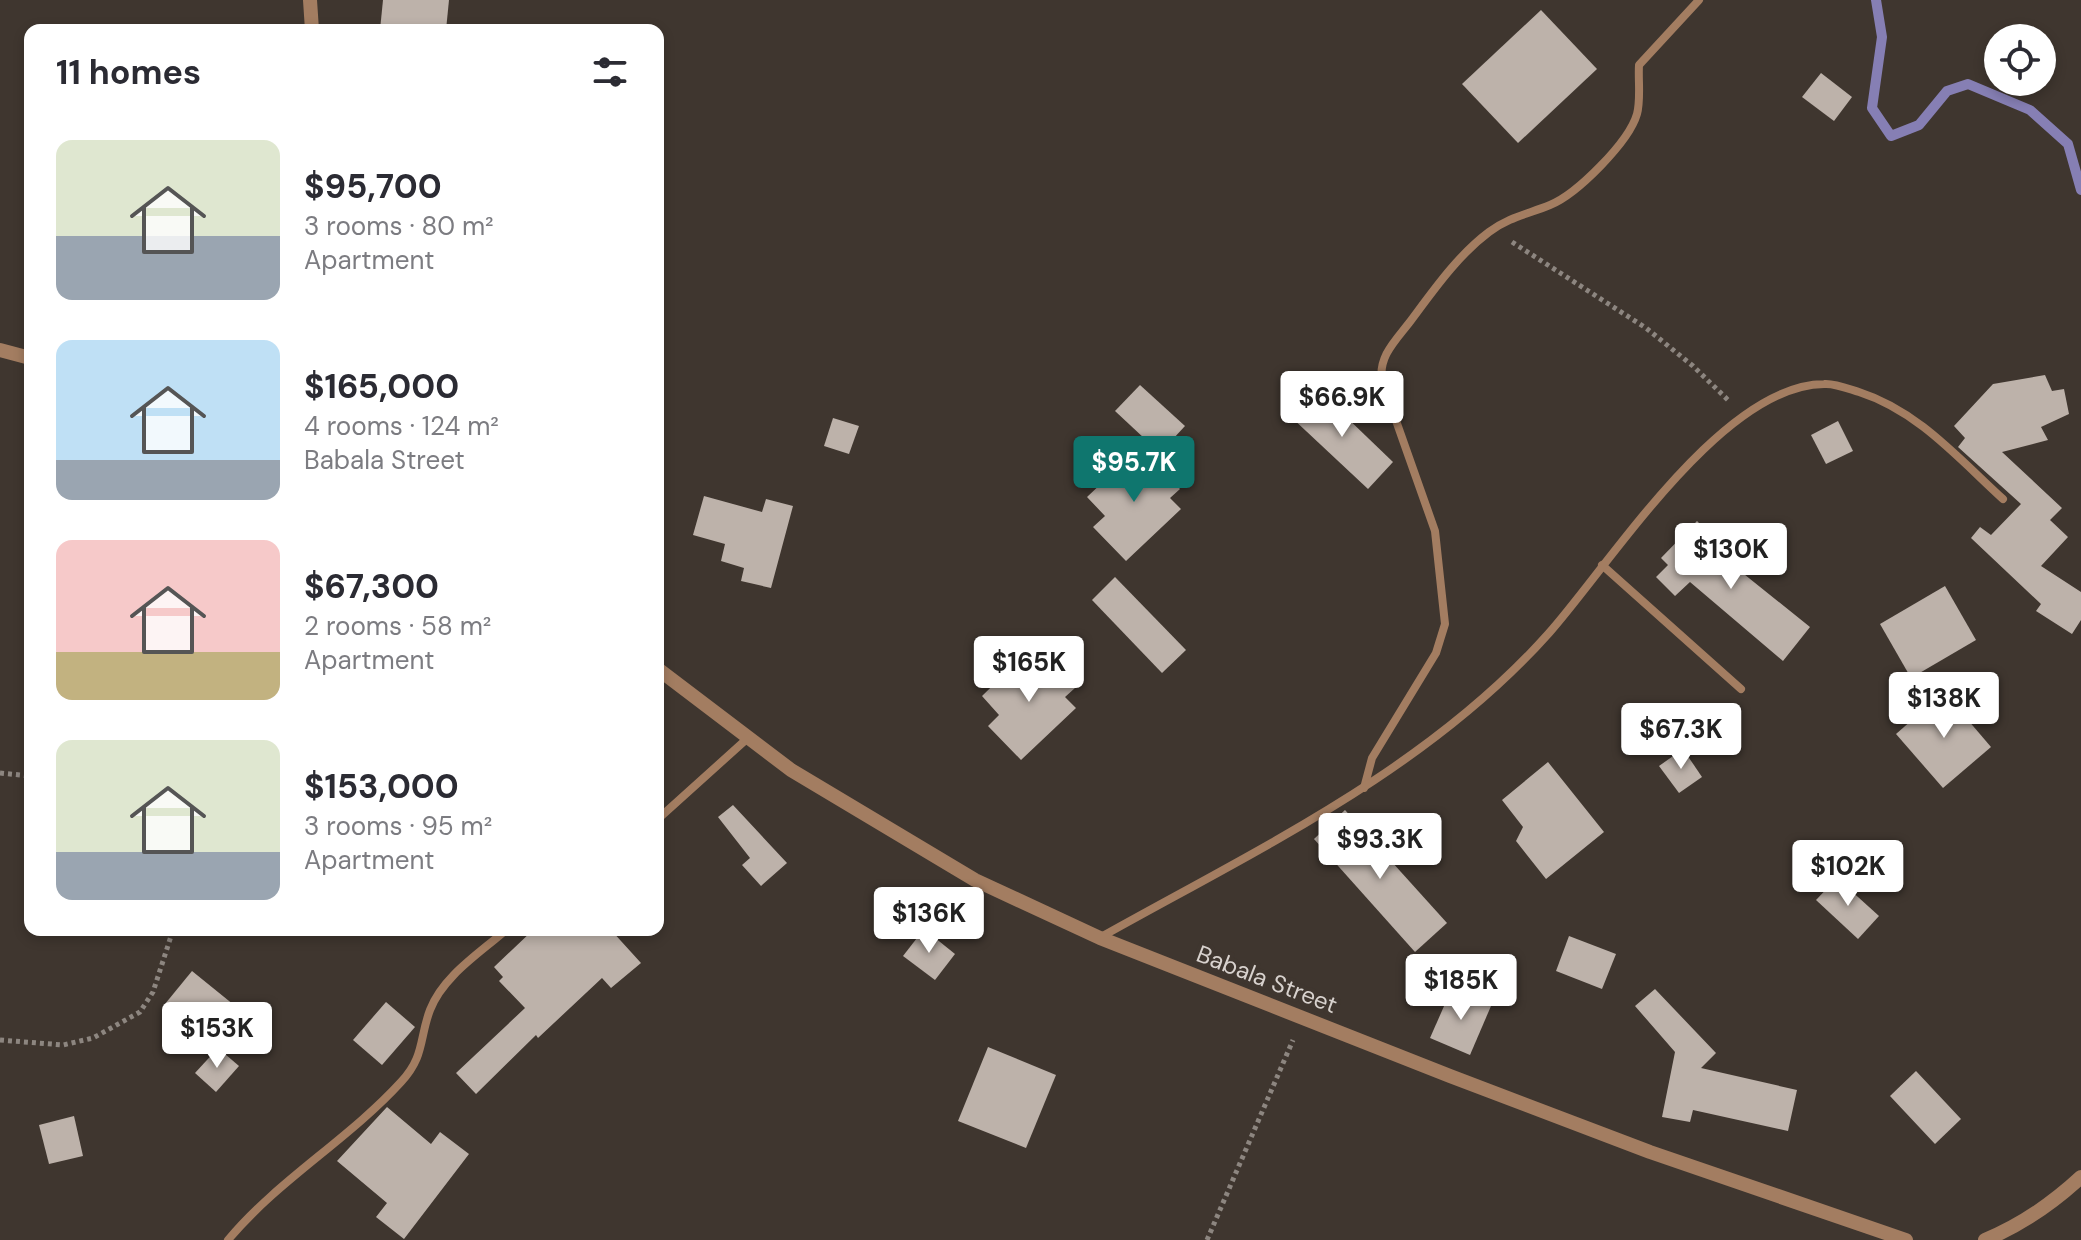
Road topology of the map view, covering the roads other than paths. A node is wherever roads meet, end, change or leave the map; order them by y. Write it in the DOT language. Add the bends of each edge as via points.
graph roads {
  1 [pos="310,0"];
  2 [pos="1699,0"];
  3 [pos="312,24"];
  4 [pos="0,350"];
  5 [pos="24,356"];
  6 [pos="2003,499"];
  7 [pos="1602,565"];
  8 [pos="664,673"];
  9 [pos="1741,689"];
  10 [pos="749,736"];
  11 [pos="1364,788"];
  12 [pos="664,814"];
  13 [pos="499,936"];
  14 [pos="1100,938"];
  15 [pos="2081,1177"];
  16 [pos="2013,1235"];
  17 [pos="228,1240"];
  18 [pos="1906,1240"];
  19 [pos="1985,1240"];
  1 -- 3 [label="street"];
  2 -- 11 [label="street" via="1639,65 1638,112 1630,129 1585,181 1552,204 1511,217 1474,243 1381,362 1382,381 1435,531 1445,624 1436,653 1372,758"];
  4 -- 5 [label="street"];
  6 -- 7 [label="street" via="1897,407 1825,383 1767,400 1706,445"];
  7 -- 9 [label="street"];
  7 -- 11 [label="street" via="1549,633 1477,704"];
  8 -- 10 [label="street, Babala Street"];
  10 -- 12 [label="street"];
  10 -- 14 [label="street, Babala Street" via="791,770 975,880"];
  11 -- 14 [label="street"];
  13 -- 17 [label="street" via="449,979 430,1009 418,1061 401,1083 252,1212"];
  14 -- 18 [label="street, Babala Street" via="1650,1152"];
  15 -- 16 [label="street"];
  16 -- 19 [label="street"];
}
